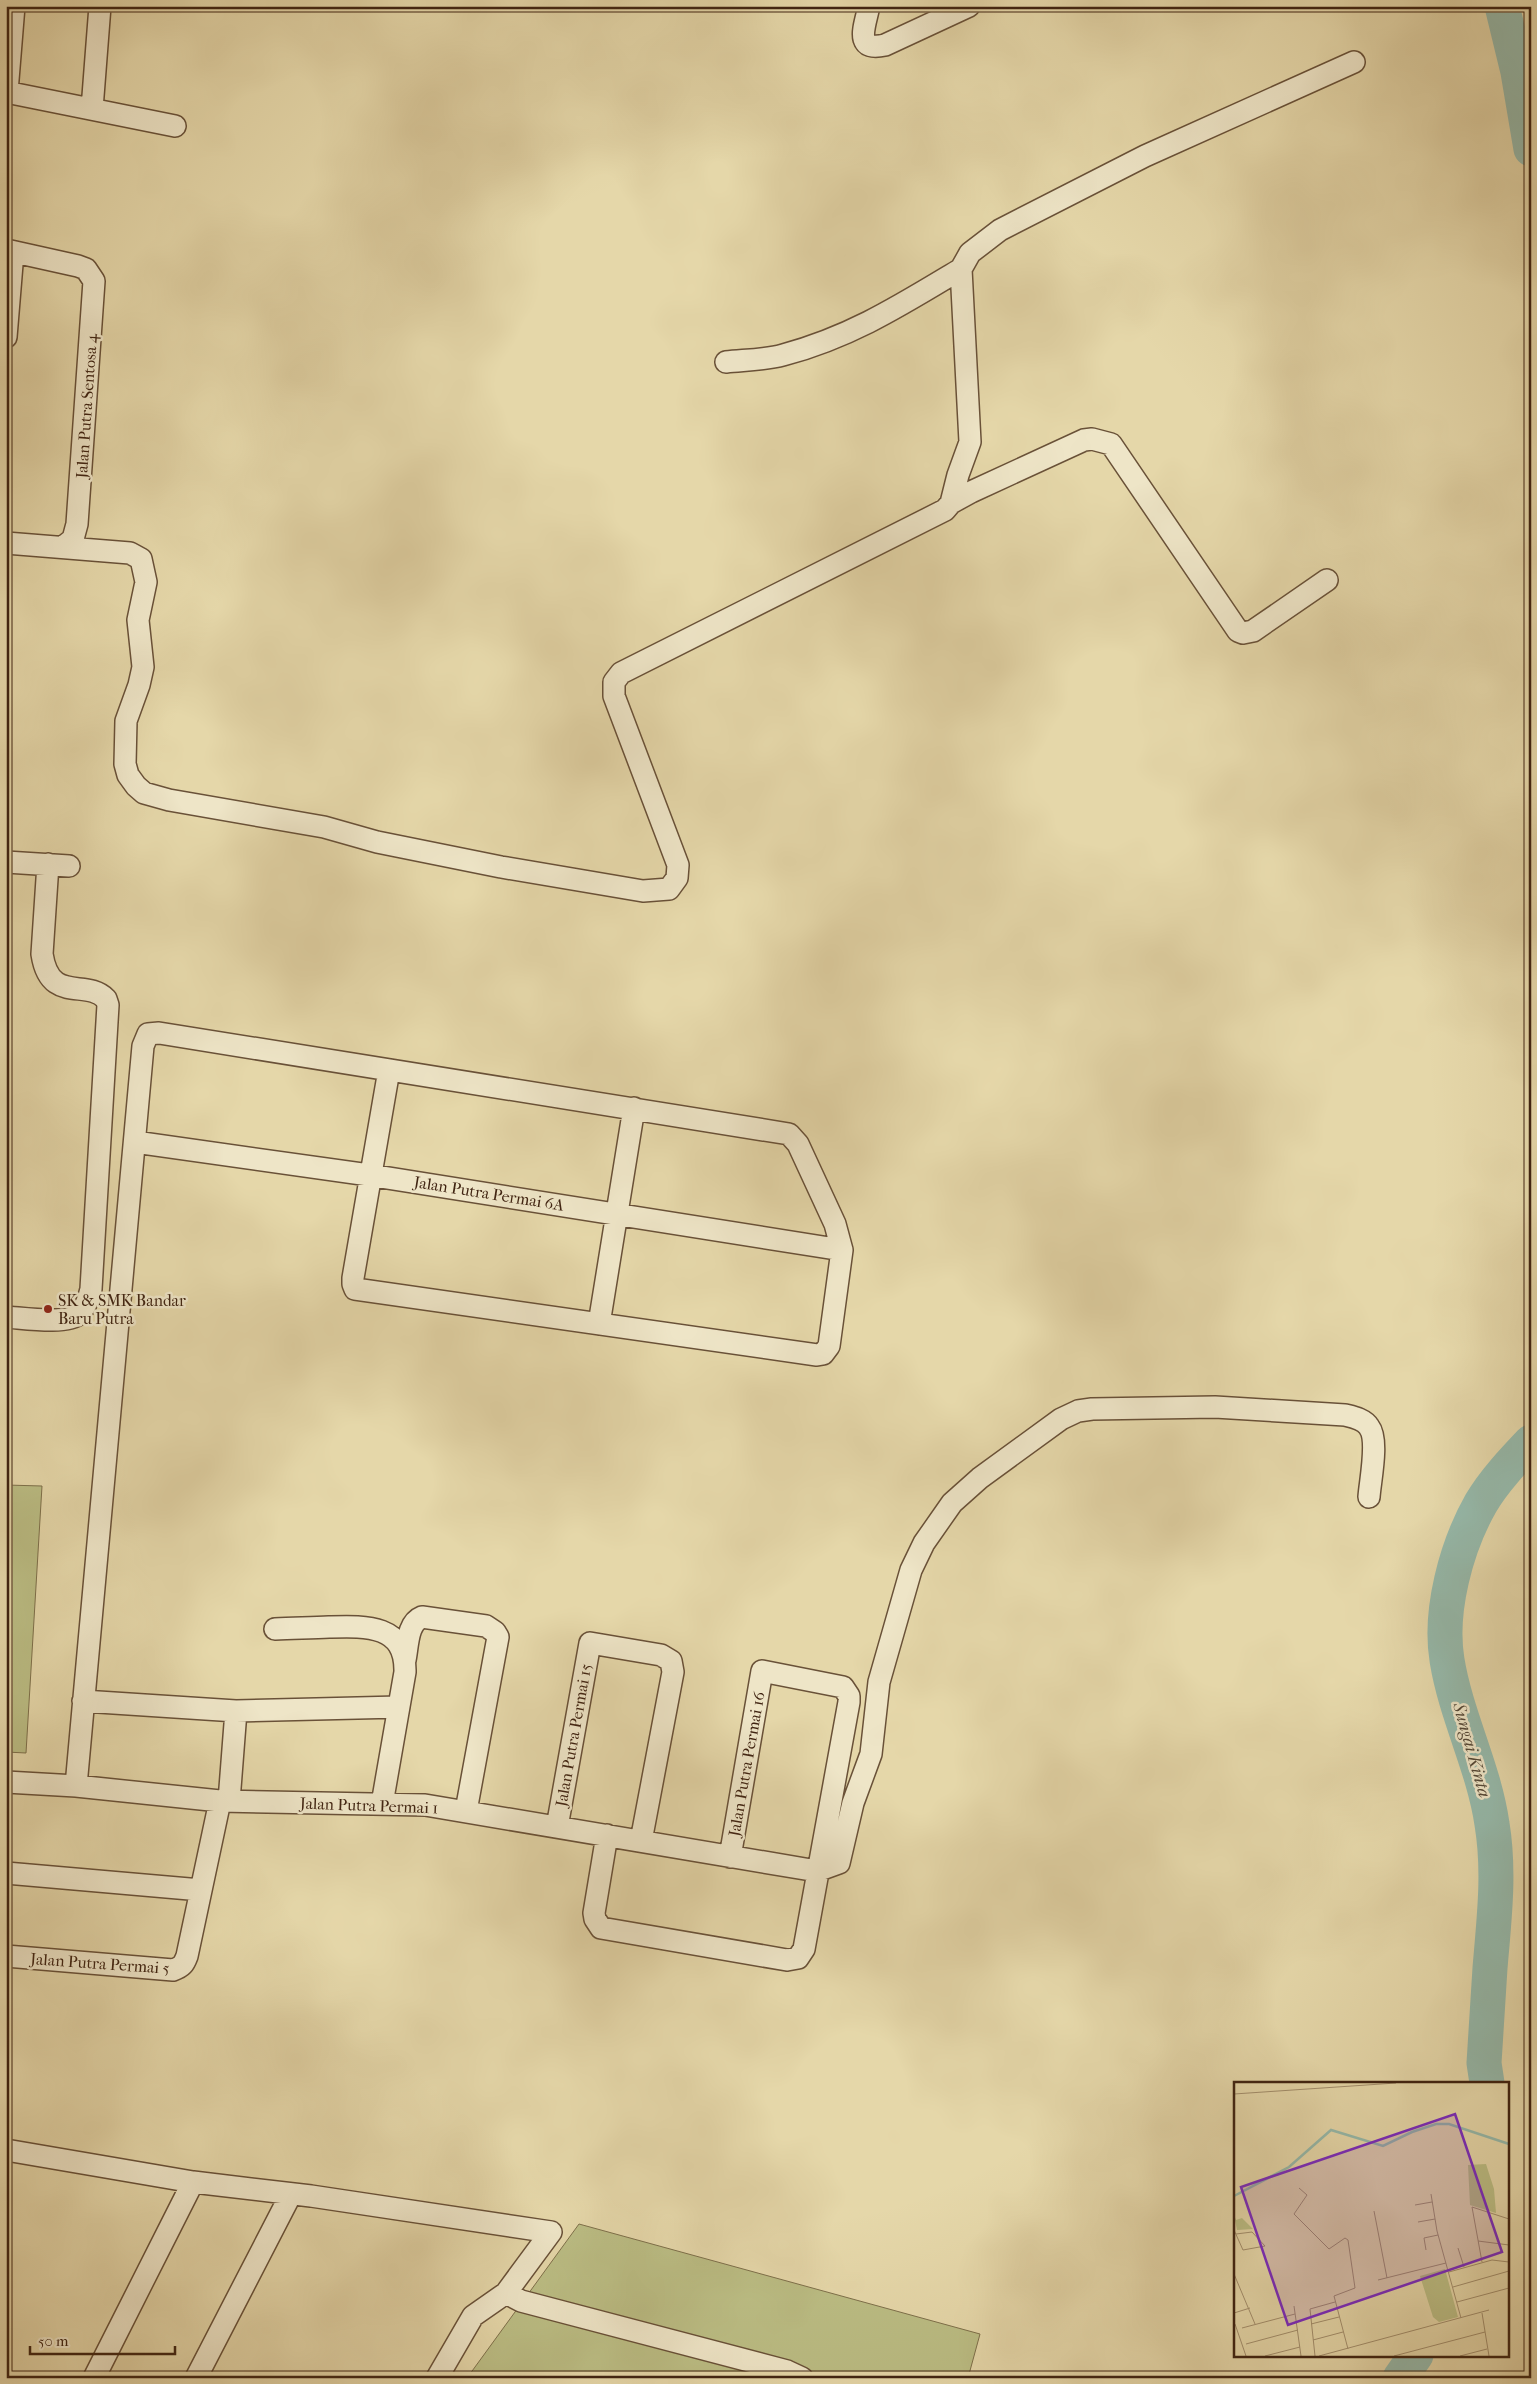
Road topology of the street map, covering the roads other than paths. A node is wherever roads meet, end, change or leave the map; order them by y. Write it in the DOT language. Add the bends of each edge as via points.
graph roads {
  1 [pos="14,6"];
  2 [pos="100,6"];
  3 [pos="869,6"];
  4 [pos="962,8"];
  5 [pos="1354,62"];
  6 [pos="7,92"];
  7 [pos="92,109"];
  8 [pos="175,126"];
  9 [pos="9,251"];
  10 [pos="961,269"];
  11 [pos="6,337"];
  12 [pos="726,362"];
  13 [pos="951,503"];
  14 [pos="6,543"];
  15 [pos="63,547"];
  16 [pos="1327,580"];
  17 [pos="6,862"];
  18 [pos="389,1070"];
  19 [pos="634,1108"];
  20 [pos="135,1142"];
  21 [pos="370,1175"];
  22 [pos="617,1213"];
  23 [pos="842,1250"];
  24 [pos="6,1317"];
  25 [pos="599,1324"];
  26 [pos="1369,1497"];
  27 [pos="275,1629"];
  28 [pos="403,1655"];
  29 [pos="84,1701"];
  30 [pos="399,1707"];
  31 [pos="236,1712"];
  32 [pos="6,1782"];
  33 [pos="76,1786"];
  34 [pos="225,1801"];
  35 [pos="382,1804"];
  36 [pos="466,1811"];
  37 [pos="557,1827"];
  38 [pos="607,1835"];
  39 [pos="641,1841"];
  40 [pos="730,1857"];
  41 [pos="817,1872"];
  42 [pos="6,1873"];
  43 [pos="201,1890"];
  44 [pos="6,1956"];
  45 [pos="6,2150"];
  46 [pos="193,2182"];
  47 [pos="291,2194"];
  48 [pos="506,2293"];
  49 [pos="94,2378"];
  50 [pos="196,2378"];
  51 [pos="437,2378"];
  52 [pos="802,2378"];
  1 -- 6 [label="street"];
  2 -- 7 [label="street"];
  3 -- 4 [label="street" via="863,35 869,46 880,46"];
  5 -- 10 [label="street" via="1145,156 1000,230 970,253"];
  6 -- 7 [label="street"];
  7 -- 8 [label="street"];
  9 -- 11 [label="street"];
  9 -- 15 [label="street, Jalan Putra Sentosa 4" via="86,269 91,275 94,290 77,524 73,539"];
  10 -- 12 [label="street" via="876,320 839,338 781,356"];
  10 -- 13 [label="street" via="970,442"];
  13 -- 15 [label="street" via="945,510 628,669 616,678 614,696 678,865 673,885 659,891 501,867 377,842 324,827 144,793 128,775 125,764 126,720 143,667 138,620 146,582 143,565 136,555 130,553"];
  13 -- 16 [label="street" via="1084,440 1102,440 1116,451 1238,631 1253,631"];
  14 -- 15 [label="street"];
  17 -- 24 [label="street" via="58,865 42,954 44,965 50,977 59,983 69,989 97,992 108,1005 91,1289 86,1306 73,1318 62,1320"];
  18 -- 19 [label="street"];
  18 -- 20 [label="street" via="159,1033 148,1034 143,1046"];
  18 -- 21 [label="street"];
  19 -- 22 [label="street"];
  19 -- 23 [label="street" via="789,1134 802,1153 835,1224"];
  20 -- 21 [label="street, Jalan Putra Permai 6A"];
  20 -- 29 [label="street"];
  21 -- 22 [label="street, Jalan Putra Permai 6A"];
  21 -- 25 [label="street" via="353,1278 356,1289"];
  22 -- 23 [label="street, Jalan Putra Permai 6A"];
  22 -- 25 [label="street"];
  23 -- 25 [label="street" via="829,1346 823,1354"];
  26 -- 41 [label="street" via="1374,1439 1369,1427 1359,1419 1345,1415 1215,1407 1078,1410 1061,1419 980,1478 952,1503 924,1543 911,1570 879,1682 873,1747 853,1803 839,1863"];
  27 -- 28 [label="street" via="374,1628 391,1636"];
  28 -- 30 [label="street"];
  28 -- 36 [label="street" via="411,1628 422,1617 486,1626 498,1637"];
  29 -- 31 [label="street"];
  29 -- 33 [label="street"];
  30 -- 31 [label="street"];
  30 -- 35 [label="street"];
  31 -- 34 [label="street"];
  32 -- 33 [label="street, Jalan Putra Permai 1"];
  33 -- 34 [label="street, Jalan Putra Permai 1"];
  34 -- 35 [label="street, Jalan Putra Permai 1"];
  34 -- 43 [label="street"];
  35 -- 36 [label="street, Jalan Putra Permai 1" via="425,1805"];
  36 -- 37 [label="street, Jalan Putra Permai 1"];
  37 -- 38 [label="street, Jalan Putra Permai 1"];
  37 -- 39 [label="street, Jalan Putra Permai 15" via="590,1644 661,1655 673,1666"];
  38 -- 39 [label="street, Jalan Putra Permai 1"];
  38 -- 41 [label="street" via="594,1913 597,1924 606,1930 793,1960 804,1948"];
  39 -- 40 [label="street, Jalan Putra Permai 1"];
  40 -- 41 [label="street, Jalan Putra Permai 1"];
  40 -- 41 [label="street, Jalan Putra Permai 16" via="762,1671 838,1685 849,1696"];
  42 -- 43 [label="street"];
  43 -- 44 [label="street, Jalan Putra Permai 5" via="187,1956 184,1964 173,1970"];
  45 -- 46 [label="street"];
  46 -- 47 [label="street"];
  46 -- 49 [label="street"];
  47 -- 48 [label="street" via="551,2232"];
  47 -- 50 [label="street"];
  48 -- 51 [label="street" via="473,2316"];
  48 -- 52 [label="street" via="521,2300 787,2371"];
}
